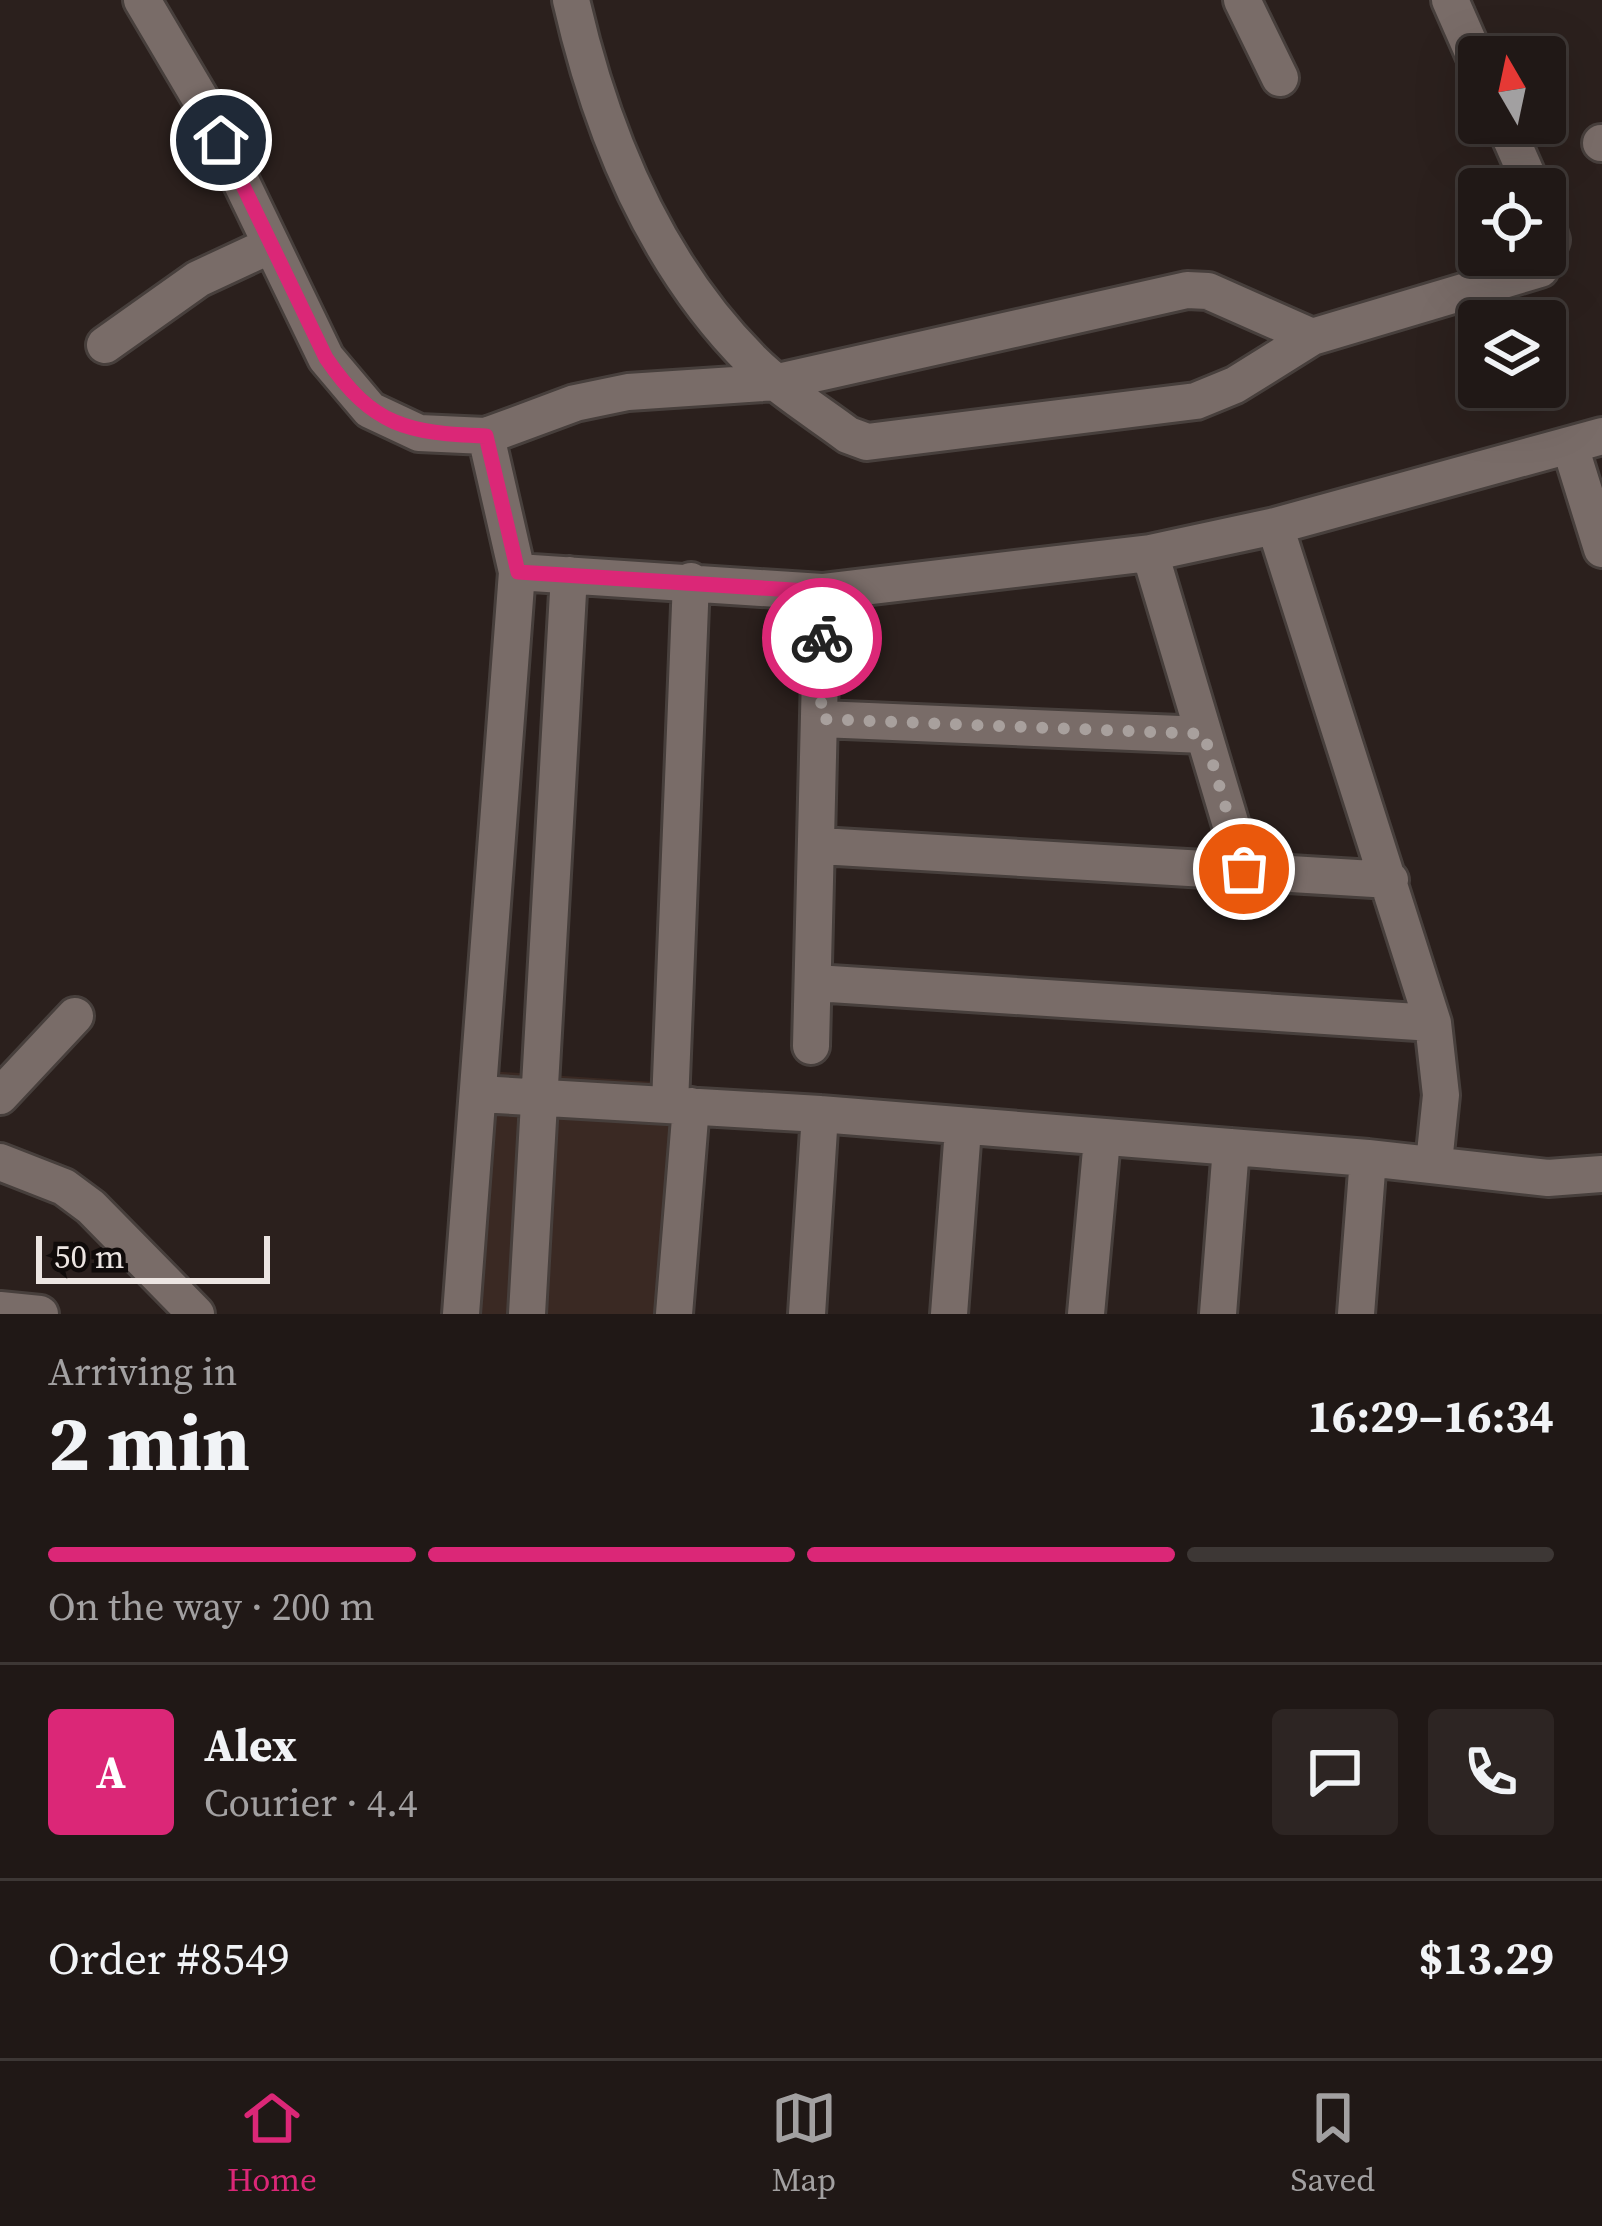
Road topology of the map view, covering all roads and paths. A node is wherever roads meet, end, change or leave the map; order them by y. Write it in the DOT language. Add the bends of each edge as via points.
graph roads {
  1 [pos="142,0"];
  2 [pos="572,0"];
  3 [pos="1243,0"];
  4 [pos="1450,0"];
  5 [pos="1466,36"];
  6 [pos="1280,78"];
  7 [pos="272,245"];
  8 [pos="1517,276"];
  9 [pos="1312,338"];
  10 [pos="105,345"];
  11 [pos="778,382"];
  12 [pos="486,436"];
  13 [pos="1586,441"];
  14 [pos="1275,526"];
  15 [pos="1602,549"];
  16 [pos="1150,553"];
  17 [pos="518,572"];
  18 [pos="569,575"];
  19 [pos="691,581"];
  20 [pos="823,592"];
  21 [pos="821,719"];
  22 [pos="1204,734"];
  23 [pos="820,846"];
  24 [pos="1244,869"];
  25 [pos="1390,880"];
  26 [pos="815,983"];
  27 [pos="75,1016"];
  28 [pos="1433,1023"];
  29 [pos="812,1046"];
  30 [pos="479,1094"];
  31 [pos="0,1096"];
  32 [pos="537,1097"];
  33 [pos="680,1105"];
  34 [pos="820,1114"];
  35 [pos="963,1129"];
  36 [pos="1102,1139"];
  37 [pos="1231,1148"];
  38 [pos="1368,1158"];
  39 [pos="0,1162"];
  40 [pos="1434,1163"];
  41 [pos="1602,1174"];
  42 [pos="0,1310"];
  43 [pos="40,1314"];
  44 [pos="196,1314"];
  45 [pos="460,1314"];
  46 [pos="527,1314"];
  47 [pos="674,1314"];
  48 [pos="807,1314"];
  49 [pos="949,1314"];
  50 [pos="1086,1314"];
  51 [pos="1218,1314"];
  52 [pos="1356,1314"];
  1 -- 7 [label="street"];
  2 -- 11 [label="street" via="600,103 650,222 690,284"];
  3 -- 6 [label="street"];
  4 -- 5 [label="street"];
  7 -- 10 [label="street" via="198,278"];
  7 -- 12 [label="street" via="326,358 370,410 419,433"];
  8 -- 9 [label="street"];
  9 -- 11 [label="street" via="1208,291 1187,290"];
  9 -- 11 [label="street" via="1196,401 885,442 848,435"];
  11 -- 12 [label="street" via="628,392"];
  12 -- 17 [label="street"];
  13 -- 14 [label="street"];
  13 -- 15 [label="street"];
  14 -- 16 [label="street"];
  14 -- 25 [label="street"];
  16 -- 20 [label="street"];
  16 -- 22 [label="street"];
  17 -- 18 [label="street"];
  17 -- 30 [label="street"];
  18 -- 19 [label="street"];
  18 -- 32 [label="street"];
  19 -- 20 [label="street"];
  19 -- 33 [label="street"];
  20 -- 21 [label="street"];
  21 -- 22 [label="street"];
  21 -- 23 [label="street"];
  22 -- 24 [label="street"];
  23 -- 24 [label="street"];
  23 -- 26 [label="street"];
  24 -- 25 [label="street"];
  25 -- 28 [label="street"];
  26 -- 28 [label="street"];
  26 -- 29 [label="street"];
  27 -- 31 [label="street"];
  28 -- 40 [label="street" via="1442,1095"];
  30 -- 32 [label="street"];
  30 -- 45 [label="street"];
  32 -- 33 [label="street"];
  32 -- 46 [label="street"];
  33 -- 34 [label="street"];
  33 -- 47 [label="street"];
  34 -- 35 [label="street"];
  34 -- 48 [label="street"];
  35 -- 36 [label="street"];
  35 -- 49 [label="street"];
  36 -- 37 [label="street"];
  36 -- 50 [label="street"];
  37 -- 38 [label="street"];
  37 -- 51 [label="street"];
  38 -- 40 [label="street"];
  38 -- 52 [label="street"];
  39 -- 44 [label="street" via="91,1207"];
  40 -- 41 [label="street" via="1549,1178"];
  42 -- 43 [label="street"];
}
